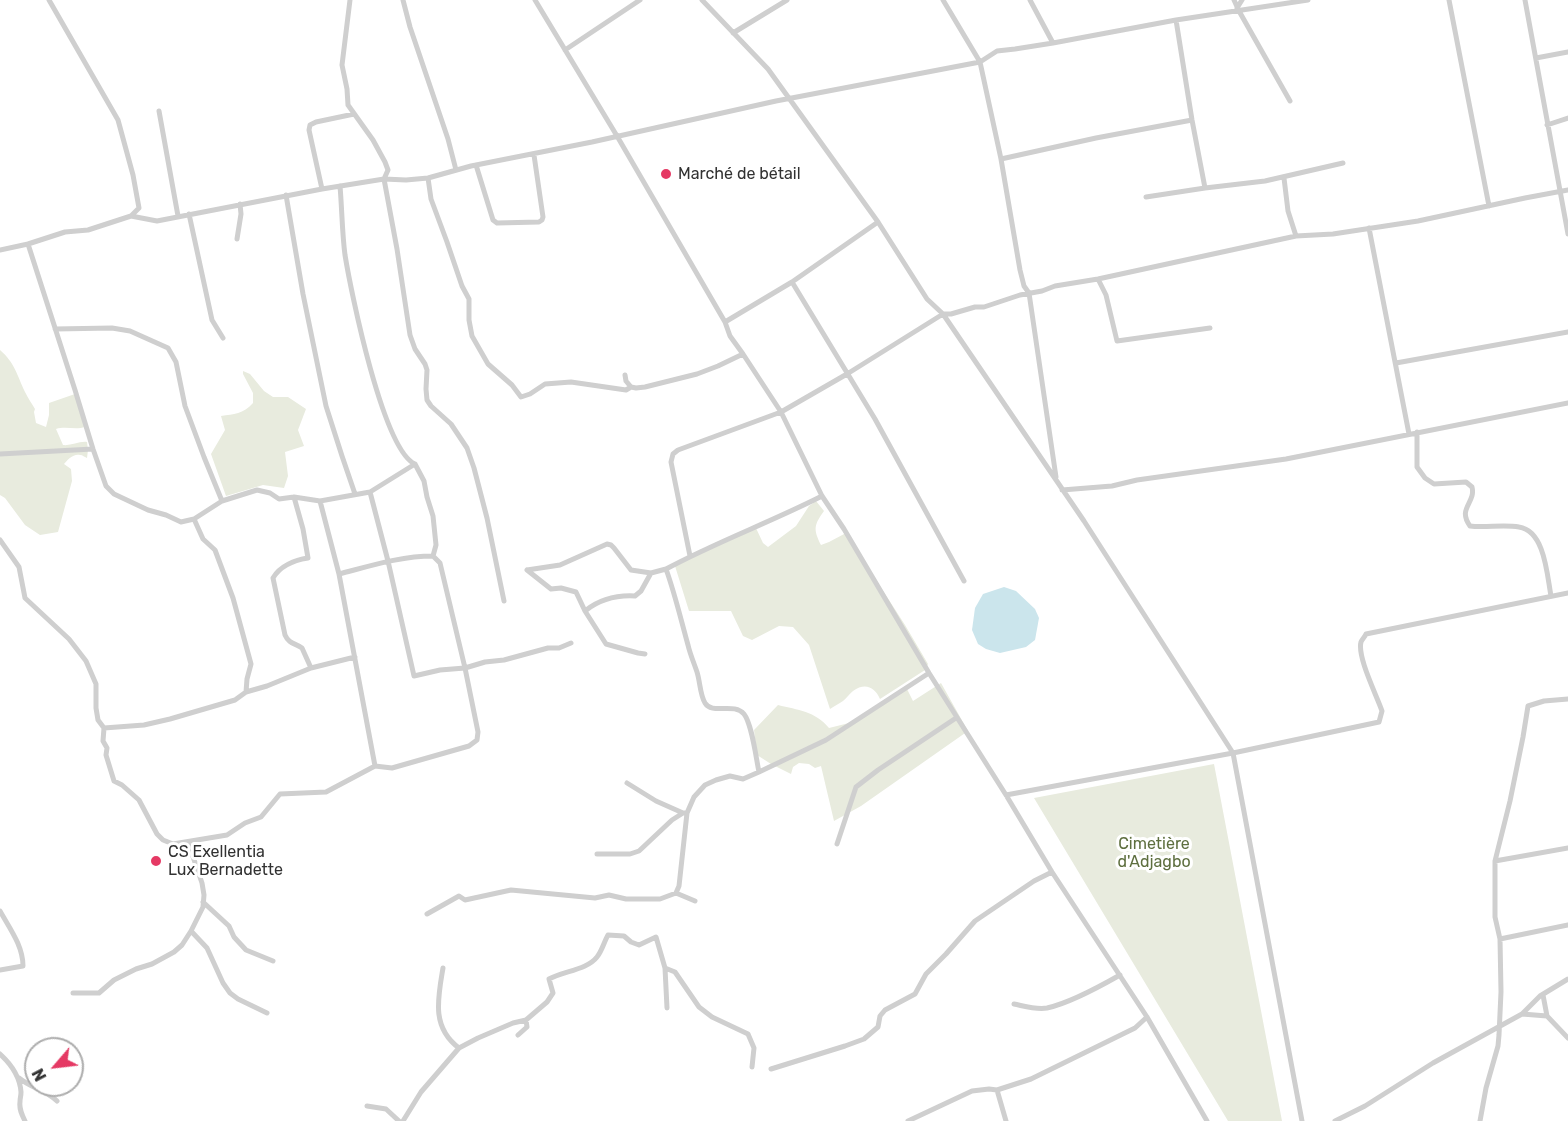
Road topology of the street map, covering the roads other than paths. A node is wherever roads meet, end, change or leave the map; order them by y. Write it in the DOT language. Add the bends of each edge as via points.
graph roads {
  1 [pos="49,0"];
  2 [pos="350,0"];
  3 [pos="404,0"];
  4 [pos="535,0"];
  5 [pos="640,0"];
  6 [pos="702,0"];
  7 [pos="787,0"];
  8 [pos="943,0"];
  9 [pos="1030,0"];
  10 [pos="1234,0"];
  11 [pos="1242,0"];
  12 [pos="1308,0"];
  13 [pos="1449,0"];
  14 [pos="1525,0"];
  15 [pos="1238,10"];
  16 [pos="1176,20"];
  17 [pos="733,33"];
  18 [pos="1053,43"];
  19 [pos="565,50"];
  20 [pos="1568,52"];
  21 [pos="1536,58"];
  22 [pos="980,62"];
  23 [pos="789,99"];
  24 [pos="1290,101"];
  25 [pos="159,111"];
  26 [pos="354,114"];
  27 [pos="1568,118"];
  28 [pos="1192,120"];
  29 [pos="1547,125"];
  30 [pos="616,136"];
  31 [pos="534,155"];
  32 [pos="1000,159"];
  33 [pos="1342,163"];
  34 [pos="476,165"];
  35 [pos="456,170"];
  36 [pos="428,177"];
  37 [pos="1284,178"];
  38 [pos="384,179"];
  39 [pos="340,186"];
  40 [pos="1205,188"];
  41 [pos="322,189"];
  42 [pos="1565,191"];
  43 [pos="286,195"];
  44 [pos="1146,197"];
  45 [pos="240,204"];
  46 [pos="1489,206"];
  47 [pos="189,214"];
  48 [pos="131,216"];
  49 [pos="178,216"];
  50 [pos="878,222"];
  51 [pos="1369,228"];
  52 [pos="1568,234"];
  53 [pos="1296,236"];
  54 [pos="237,239"];
  55 [pos="28,244"];
  56 [pos="0,249"];
  57 [pos="1098,279"];
  58 [pos="792,282"];
  59 [pos="1029,293"];
  60 [pos="943,314"];
  61 [pos="725,322"];
  62 [pos="1210,328"];
  63 [pos="55,329"];
  64 [pos="1568,332"];
  65 [pos="224,338"];
  66 [pos="743,354"];
  67 [pos="1396,363"];
  68 [pos="847,374"];
  69 [pos="625,375"];
  70 [pos="631,387"];
  71 [pos="1568,403"];
  72 [pos="781,412"];
  73 [pos="1417,432"];
  74 [pos="1409,434"];
  75 [pos="93,449"];
  76 [pos="0,454"];
  77 [pos="415,464"];
  78 [pos="1057,481"];
  79 [pos="1062,490"];
  80 [pos="370,492"];
  81 [pos="356,494"];
  82 [pos="822,496"];
  83 [pos="294,497"];
  84 [pos="222,501"];
  85 [pos="320,501"];
  86 [pos="194,519"];
  87 [pos="0,540"];
  88 [pos="433,556"];
  89 [pos="690,556"];
  90 [pos="388,561"];
  91 [pos="666,569"];
  92 [pos="651,573"];
  93 [pos="339,574"];
  94 [pos="964,581"];
  95 [pos="1568,593"];
  96 [pos="1551,596"];
  97 [pos="504,601"];
  98 [pos="585,610"];
  99 [pos="571,643"];
  100 [pos="645,654"];
  101 [pos="355,657"];
  102 [pos="311,668"];
  103 [pos="465,668"];
  104 [pos="929,673"];
  105 [pos="246,692"];
  106 [pos="1568,699"];
  107 [pos="956,718"];
  108 [pos="104,728"];
  109 [pos="1233,753"];
  110 [pos="375,766"];
  111 [pos="759,772"];
  112 [pos="627,783"];
  113 [pos="1006,795"];
  114 [pos="685,813"];
  115 [pos="188,842"];
  116 [pos="837,844"];
  117 [pos="1568,848"];
  118 [pos="597,854"];
  119 [pos="1495,861"];
  120 [pos="1052,872"];
  121 [pos="676,893"];
  122 [pos="695,901"];
  123 [pos="203,902"];
  124 [pos="0,911"];
  125 [pos="427,914"];
  126 [pos="1568,925"];
  127 [pos="191,931"];
  128 [pos="1500,939"];
  129 [pos="273,961"];
  130 [pos="443,968"];
  131 [pos="665,968"];
  132 [pos="0,970"];
  133 [pos="1120,975"];
  134 [pos="1568,979"];
  135 [pos="73,993"];
  136 [pos="1543,995"];
  137 [pos="1014,1004"];
  138 [pos="667,1008"];
  139 [pos="267,1013"];
  140 [pos="1522,1014"];
  141 [pos="1547,1016"];
  142 [pos="1147,1017"];
  143 [pos="526,1020"];
  144 [pos="1498,1026"];
  145 [pos="518,1035"];
  146 [pos="1568,1038"];
  147 [pos="459,1048"];
  148 [pos="0,1054"];
  149 [pos="752,1067"];
  150 [pos="771,1069"];
  151 [pos="19,1078"];
  152 [pos="997,1090"];
  153 [pos="57,1101"];
  154 [pos="367,1106"];
  155 [pos="25,1121"];
  156 [pos="401,1121"];
  157 [pos="908,1121"];
  158 [pos="1006,1121"];
  159 [pos="1207,1121"];
  160 [pos="1302,1121"];
  161 [pos="1335,1121"];
  162 [pos="1480,1121"];
  1 -- 48 [label="street" via="118,120 139,208"];
  2 -- 26 [label="street" via="342,65 348,105"];
  3 -- 35 [label="street"];
  4 -- 19 [label="street"];
  5 -- 19 [label="street"];
  6 -- 17 [label="street"];
  7 -- 17 [label="street"];
  8 -- 22 [label="street"];
  9 -- 18 [label="street"];
  10 -- 15 [label="street"];
  11 -- 15 [label="street"];
  12 -- 15 [label="street"];
  13 -- 46 [label="street"];
  14 -- 21 [label="street"];
  15 -- 16 [label="street"];
  15 -- 24 [label="street"];
  16 -- 18 [label="street"];
  16 -- 28 [label="street"];
  17 -- 23 [label="street" via="768,69"];
  18 -- 22 [label="street" via="997,51"];
  19 -- 30 [label="street"];
  20 -- 21 [label="street"];
  21 -- 29 [label="street"];
  22 -- 23 [label="street"];
  22 -- 32 [label="street"];
  23 -- 30 [label="street"];
  23 -- 50 [label="street"];
  25 -- 49 [label="street"];
  26 -- 38 [label="street" via="385,162 388,170"];
  26 -- 41 [label="street" via="309,125"];
  27 -- 29 [label="street"];
  28 -- 32 [label="street"];
  28 -- 40 [label="street"];
  29 -- 42 [label="street"];
  30 -- 31 [label="street"];
  30 -- 61 [label="street"];
  31 -- 34 [label="street"];
  31 -- 34 [label="street" via="543,217 539,222 496,223"];
  32 -- 59 [label="street" via="1020,270"];
  33 -- 37 [label="street"];
  34 -- 35 [label="street"];
  35 -- 36 [label="street"];
  36 -- 38 [label="street"];
  36 -- 70 [label="street" via="431,200 468,298 472,336 488,364 521,397 545,384 571,382 626,390"];
  37 -- 40 [label="street"];
  37 -- 53 [label="street"];
  38 -- 39 [label="street"];
  38 -- 97 [label="street" via="410,335 427,370 428,400 467,448"];
  39 -- 41 [label="street"];
  39 -- 77 [label="street" via="345,255 366,353 397,443 408,461"];
  40 -- 44 [label="street"];
  41 -- 43 [label="street"];
  42 -- 46 [label="street"];
  42 -- 52 [label="street"];
  43 -- 45 [label="street"];
  43 -- 81 [label="street" via="326,406"];
  45 -- 47 [label="street"];
  45 -- 54 [label="street"];
  46 -- 51 [label="street"];
  47 -- 49 [label="street"];
  47 -- 65 [label="street" via="212,320"];
  48 -- 49 [label="street" via="157,220"];
  48 -- 55 [label="street"];
  50 -- 58 [label="street"];
  50 -- 60 [label="street" via="927,299"];
  51 -- 53 [label="street"];
  51 -- 67 [label="street"];
  53 -- 57 [label="street"];
  55 -- 56 [label="street"];
  55 -- 63 [label="street"];
  57 -- 59 [label="street"];
  57 -- 62 [label="street" via="1117,341"];
  58 -- 61 [label="street"];
  58 -- 68 [label="street"];
  59 -- 60 [label="street"];
  59 -- 78 [label="street"];
  60 -- 68 [label="street"];
  60 -- 78 [label="street"];
  61 -- 66 [label="street"];
  63 -- 75 [label="street"];
  63 -- 84 [label="street" via="130,331 168,348 176,362 185,406"];
  64 -- 67 [label="street"];
  66 -- 70 [label="street" via="697,374"];
  66 -- 72 [label="street"];
  67 -- 74 [label="street"];
  68 -- 72 [label="street"];
  68 -- 94 [label="street"];
  69 -- 70 [label="street"];
  71 -- 73 [label="street"];
  72 -- 82 [label="street"];
  72 -- 89 [label="street" via="673,454 671,462"];
  73 -- 74 [label="street"];
  73 -- 96 [label="street" via="1418,467 1425,478 1434,484 1466,482 1472,487 1474,492 1465,511 1470,526 1521,527 1535,536"];
  74 -- 79 [label="street" via="1286,459"];
  75 -- 76 [label="street"];
  75 -- 86 [label="street" via="106,486 114,494 181,522"];
  77 -- 80 [label="street"];
  77 -- 88 [label="street" via="433,516"];
  78 -- 79 [label="street"];
  79 -- 109 [label="street"];
  80 -- 81 [label="street"];
  80 -- 90 [label="street"];
  81 -- 85 [label="street"];
  82 -- 89 [label="street"];
  82 -- 104 [label="street"];
  83 -- 84 [label="street" via="279,499 257,490"];
  83 -- 85 [label="street"];
  83 -- 102 [label="street" via="308,558 295,560 273,578 285,635 291,644 302,648"];
  84 -- 86 [label="street"];
  85 -- 93 [label="street"];
  86 -- 105 [label="street" via="203,539 215,550 233,598 251,664"];
  87 -- 108 [label="street" via="19,567 25,598 69,639 86,661 96,684 98,720"];
  88 -- 90 [label="street"];
  88 -- 103 [label="street" via="440,563"];
  89 -- 91 [label="street"];
  90 -- 93 [label="street"];
  90 -- 103 [label="street" via="414,676"];
  91 -- 92 [label="street"];
  91 -- 111 [label="street" via="705,703 712,708 742,712"];
  92 -- 98 [label="street" via="636,596 602,600"];
  92 -- 98 [label="street" via="631,570 607,544 560,565 527,570 551,590 576,592"];
  93 -- 101 [label="street"];
  95 -- 96 [label="street"];
  96 -- 109 [label="street" via="1366,634 1361,642 1362,652 1367,677 1382,711 1379,722"];
  98 -- 100 [label="street" via="606,644"];
  99 -- 103 [label="street"];
  101 -- 102 [label="street"];
  101 -- 110 [label="street"];
  102 -- 105 [label="street"];
  103 -- 110 [label="street" via="477,740 469,746 392,768"];
  104 -- 107 [label="street"];
  104 -- 111 [label="street" via="826,740"];
  105 -- 108 [label="street" via="235,700 170,719"];
  106 -- 119 [label="street" via="1528,706"];
  107 -- 113 [label="street"];
  107 -- 116 [label="street" via="856,787"];
  108 -- 115 [label="street" via="103,741 114,781 139,800 163,840 173,844"];
  109 -- 113 [label="street"];
  109 -- 160 [label="street"];
  110 -- 115 [label="street" via="326,792 280,794 261,817 227,835"];
  111 -- 114 [label="street" via="705,785"];
  112 -- 114 [label="street"];
  113 -- 120 [label="street"];
  114 -- 118 [label="street" via="639,851"];
  114 -- 121 [label="street"];
  115 -- 123 [label="street" via="202,883"];
  117 -- 119 [label="street"];
  119 -- 128 [label="street"];
  120 -- 133 [label="street"];
  120 -- 150 [label="street" via="975,921 926,974 915,994 885,1010 878,1027 864,1039"];
  121 -- 122 [label="street"];
  121 -- 125 [label="street" via="660,899 626,899 511,890 465,900 459,896"];
  123 -- 127 [label="street"];
  123 -- 129 [label="street" via="229,926 246,950"];
  124 -- 132 [label="street" via="20,945 23,966"];
  126 -- 128 [label="street"];
  127 -- 135 [label="street" via="174,952 114,980 99,993"];
  127 -- 139 [label="street" via="207,948 230,993"];
  128 -- 144 [label="street"];
  130 -- 147 [label="street" via="439,1019 448,1040"];
  131 -- 138 [label="street"];
  131 -- 143 [label="street" via="656,937 639,945 624,936 608,935 595,960 549,979 553,993"];
  131 -- 149 [label="street" via="675,972 705,1012 748,1034 754,1048"];
  133 -- 137 [label="street" via="1045,1009"];
  133 -- 142 [label="street"];
  134 -- 136 [label="street"];
  136 -- 140 [label="street"];
  136 -- 141 [label="street"];
  140 -- 141 [label="street"];
  140 -- 144 [label="street"];
  141 -- 146 [label="street"];
  142 -- 152 [label="street" via="1135,1028 1066,1062"];
  142 -- 159 [label="street"];
  143 -- 145 [label="street" via="526,1027"];
  143 -- 147 [label="street"];
  144 -- 161 [label="street"];
  144 -- 162 [label="street" via="1498,1046"];
  147 -- 156 [label="street"];
  148 -- 151 [label="street"];
  151 -- 153 [label="street"];
  151 -- 155 [label="street" via="20,1110"];
  152 -- 157 [label="street" via="972,1091"];
  152 -- 158 [label="street"];
  154 -- 156 [label="street" via="386,1109"];
}
